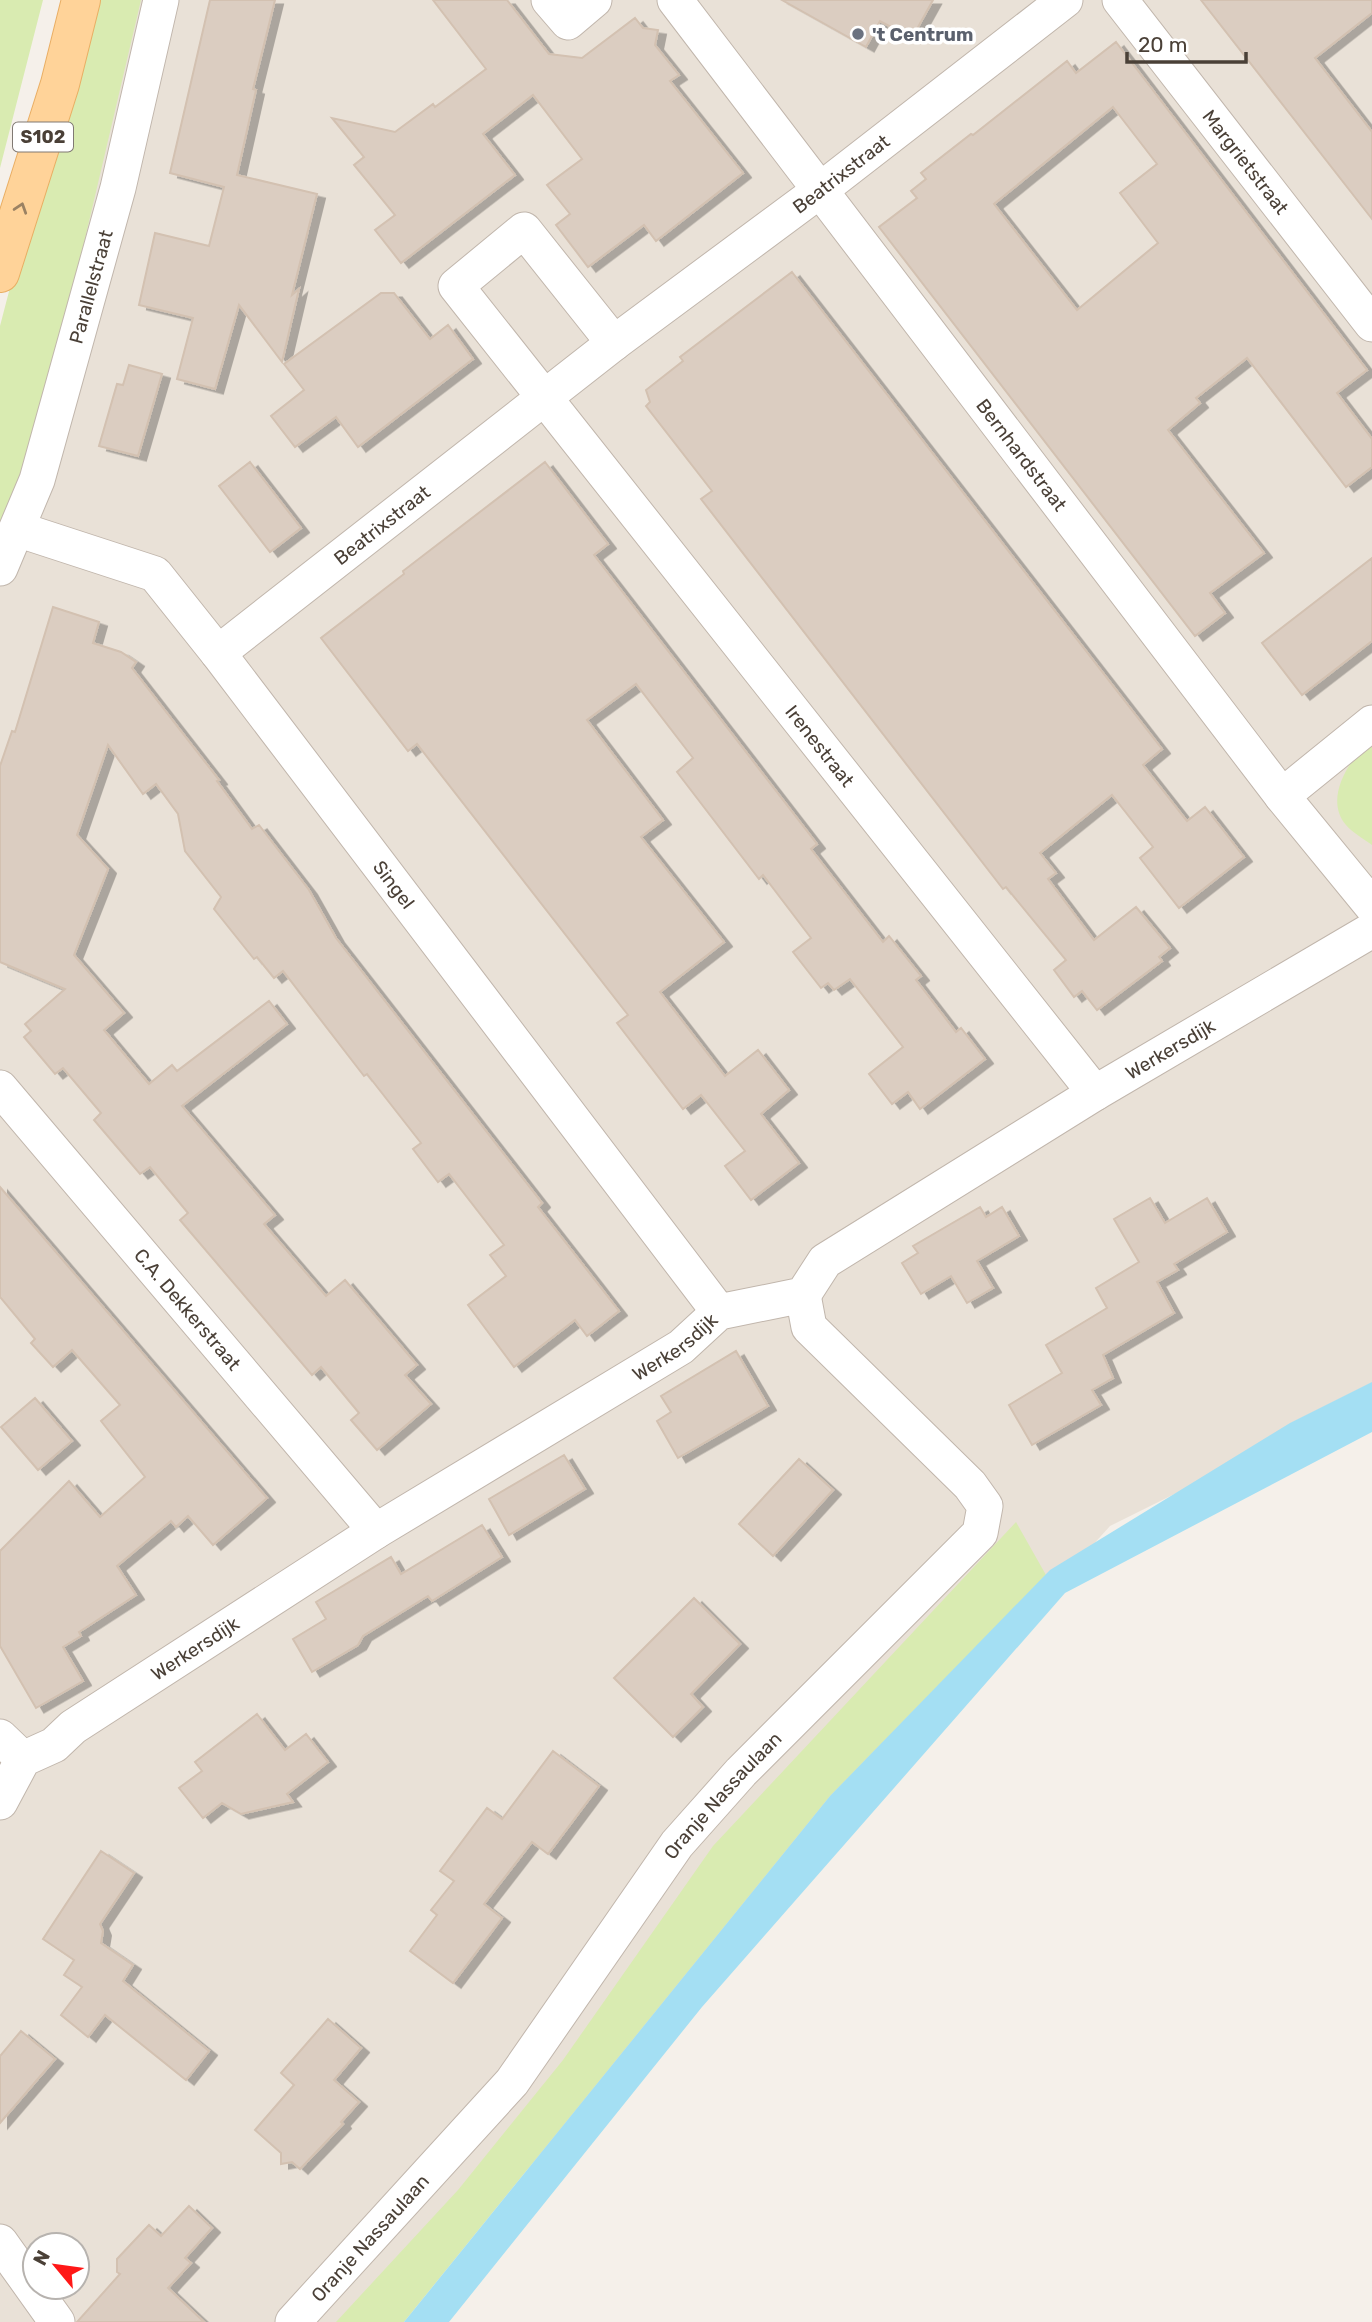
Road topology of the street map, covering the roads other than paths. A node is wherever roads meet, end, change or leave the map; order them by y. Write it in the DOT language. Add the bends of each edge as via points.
graph roads {
  1 [pos="81,0"];
  2 [pos="161,0"];
  3 [pos="549,0"];
  4 [pos="594,0"];
  5 [pos="675,0"];
  6 [pos="1065,0"];
  7 [pos="1120,0"];
  8 [pos="819,191"];
  9 [pos="0,273"];
  10 [pos="1372,324"];
  11 [pos="614,343"];
  12 [pos="545,397"];
  13 [pos="17,529"];
  14 [pos="0,568"];
  15 [pos="218,653"];
  16 [pos="1372,723"];
  17 [pos="1282,796"];
  18 [pos="1372,906"];
  19 [pos="1372,930"];
  20 [pos="0,1088"];
  21 [pos="1095,1093"];
  22 [pos="803,1295"];
  23 [pos="719,1312"];
  24 [pos="376,1531"];
  25 [pos="11,1748"];
  26 [pos="0,1802"];
  27 [pos="0,2242"];
  28 [pos="57,2322"];
  29 [pos="293,2322"];
  9 -- 1 [label="main road, S102, one-way" via="60,84"];
  2 -- 13 [label="street, Parallelstraat" via="118,188 37,480"];
  3 -- 4 [label="street" via="568,22"];
  5 -- 8 [label="street, Bernhardstraat"];
  6 -- 8 [label="street, Beatrixstraat"];
  7 -- 10 [label="street, Margrietstraat"];
  8 -- 11 [label="street, Beatrixstraat"];
  8 -- 17 [label="street, Bernhardstraat"];
  11 -- 12 [label="street, Beatrixstraat"];
  11 -- 12 [label="street" via="524,230 456,286"];
  12 -- 15 [label="street, Beatrixstraat"];
  12 -- 21 [label="street, Irenestraat"];
  13 -- 14 [label="street, Parallelstraat"];
  13 -- 15 [label="street, Singel" via="155,574"];
  15 -- 23 [label="street, Singel"];
  16 -- 17 [label="street"];
  17 -- 18 [label="street, Bernhardstraat"];
  19 -- 21 [label="street, Werkersdijk"];
  20 -- 24 [label="street, C.A. Dekkerstraat"];
  21 -- 22 [label="street, Werkersdijk" via="825,1261"];
  22 -- 23 [label="street, Werkersdijk"];
  22 -- 29 [label="street, Oranje Nassaulaan" via="809,1327 971,1485 985,1506 980,1533 741,1772 677,1844 512,2082"];
  23 -- 24 [label="street, Werkersdijk" via="681,1347"];
  24 -- 25 [label="street, Werkersdijk" via="73,1727 54,1745"];
  25 -- 26 [label="street, Werkersdijk"];
  27 -- 28 [label="street"];
}
